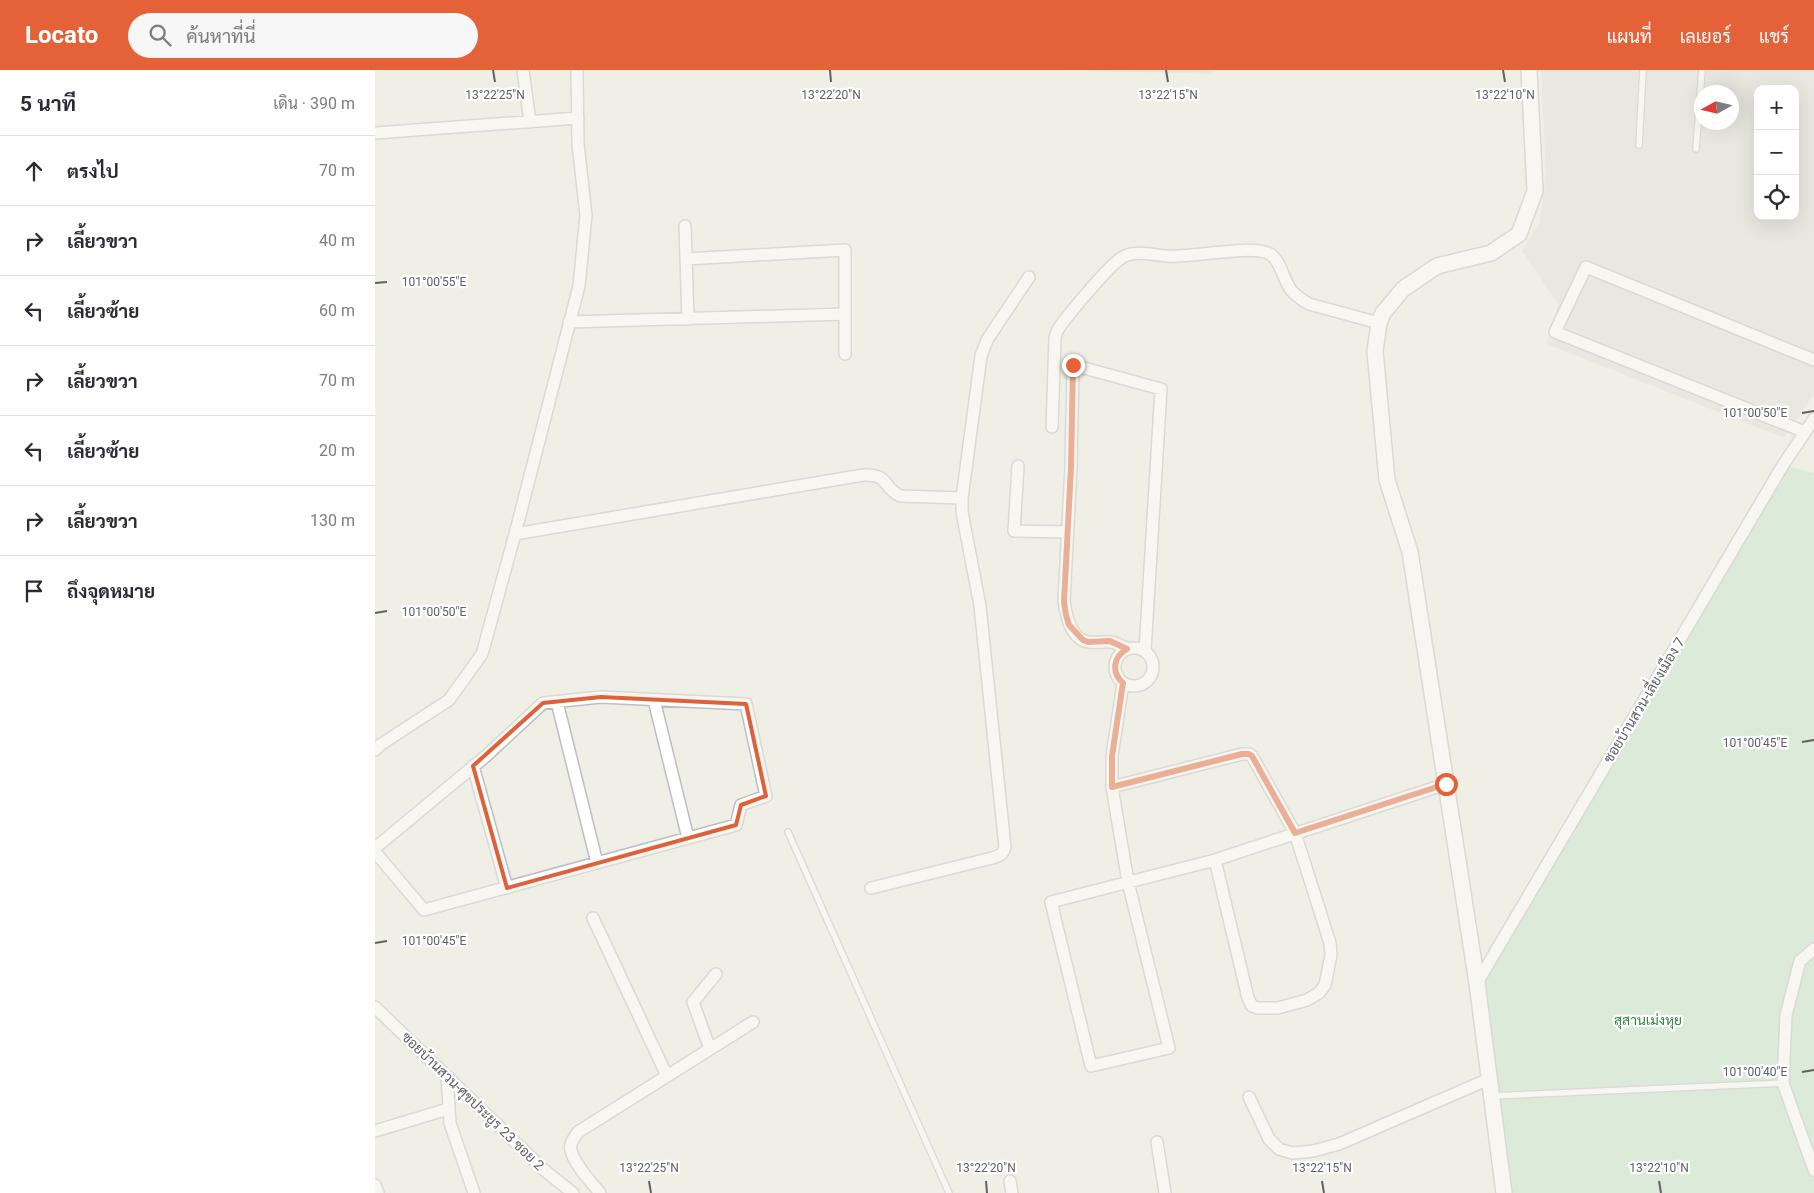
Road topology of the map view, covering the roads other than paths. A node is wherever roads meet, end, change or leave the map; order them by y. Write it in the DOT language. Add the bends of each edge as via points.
graph roads {
  1 [pos="523,70"];
  2 [pos="577,70"];
  3 [pos="1529,70"];
  4 [pos="1643,70"];
  5 [pos="1702,70"];
  6 [pos="578,118"];
  7 [pos="530,122"];
  8 [pos="375,133"];
  9 [pos="1639,145"];
  10 [pos="1696,149"];
  11 [pos="685,226"];
  12 [pos="686,259"];
  13 [pos="1029,277"];
  14 [pos="845,314"];
  15 [pos="688,319"];
  16 [pos="569,322"];
  17 [pos="1379,323"];
  18 [pos="845,354"];
  19 [pos="1814,360"];
  20 [pos="1814,419"];
  21 [pos="1052,427"];
  22 [pos="1805,432"];
  23 [pos="1018,466"];
  24 [pos="962,498"];
  25 [pos="1067,532"];
  26 [pos="515,534"];
  27 [pos="1127,649"];
  28 [pos="1145,651"];
  29 [pos="1123,683"];
  30 [pos="654,700"];
  31 [pos="557,702"];
  32 [pos="375,750"];
  33 [pos="473,766"];
  34 [pos="1446,784"];
  35 [pos="1112,787"];
  36 [pos="788,832"];
  37 [pos="1295,833"];
  38 [pos="688,838"];
  39 [pos="375,848"];
  40 [pos="375,852"];
  41 [pos="1215,860"];
  42 [pos="597,863"];
  43 [pos="1128,882"];
  44 [pos="507,888"];
  45 [pos="871,888"];
  46 [pos="593,918"];
  47 [pos="1814,949"];
  48 [pos="716,974"];
  49 [pos="1477,983"];
  50 [pos="375,1007"];
  51 [pos="753,1022"];
  52 [pos="710,1049"];
  53 [pos="447,1076"];
  54 [pos="667,1076"];
  55 [pos="1489,1079"];
  56 [pos="1783,1083"];
  57 [pos="1492,1096"];
  58 [pos="1249,1097"];
  59 [pos="448,1109"];
  60 [pos="375,1131"];
  61 [pos="1157,1142"];
  62 [pos="1814,1170"];
  63 [pos="1009,1181"];
  64 [pos="375,1185"];
  65 [pos="378,1193"];
  66 [pos="474,1193"];
  67 [pos="573,1193"];
  68 [pos="600,1193"];
  69 [pos="949,1193"];
  70 [pos="1012,1193"];
  71 [pos="1165,1193"];
  72 [pos="1504,1193"];
  1 -- 7 [label="street"];
  2 -- 6 [label="street"];
  3 -- 17 [label="street" via="1535,191 1519,234 1491,253 1437,266 1403,289 1383,312"];
  4 -- 9 [label="lane"];
  5 -- 10 [label="lane"];
  6 -- 7 [label="street"];
  6 -- 16 [label="street" via="586,215 579,286"];
  7 -- 8 [label="street"];
  11 -- 12 [label="street"];
  12 -- 14 [label="street" via="845,250"];
  12 -- 15 [label="street"];
  13 -- 24 [label="street" via="987,340 981,356"];
  14 -- 15 [label="street"];
  14 -- 18 [label="street"];
  15 -- 16 [label="street"];
  16 -- 26 [label="street"];
  17 -- 21 [label="street" via="1309,304 1291,290 1275,259 1263,252 1183,257 1129,254 1115,262 1057,331"];
  17 -- 34 [label="street" via="1375,351 1387,480 1410,552"];
  19 -- 22 [label="street" via="1585,267 1555,332"];
  20 -- 22 [label="street, ซอยบ้านสวน-เลี่ยงเมือง 7"];
  22 -- 49 [label="street, ซอยบ้านสวน-เลี่ยงเมือง 7"];
  23 -- 25 [label="street" via="1013,531"];
  24 -- 26 [label="street" via="900,496 882,478 863,475"];
  24 -- 45 [label="street" via="964,529 980,606 1005,848 1000,855 988,859"];
  25 -- 27 [label="street" via="1064,602 1069,625 1083,640 1110,641"];
  25 -- 28 [label="street" via="1073,365 1161,389"];
  26 -- 32 [label="street" via="482,654 449,700"];
  27 -- 28 [label="street"];
  27 -- 29 [label="street" via="1115,662 1116,673"];
  28 -- 29 [label="street" via="1152,662 1151,675 1135,686"];
  29 -- 35 [label="street" via="1112,756"];
  30 -- 31 [label="street" via="601,697"];
  30 -- 38 [label="street"];
  30 -- 38 [label="street" via="746,704 766,796 741,805 736,825"];
  31 -- 33 [label="street" via="543,703"];
  31 -- 42 [label="street"];
  33 -- 39 [label="street"];
  33 -- 44 [label="street"];
  34 -- 37 [label="street"];
  34 -- 49 [label="street"];
  35 -- 37 [label="street" via="1249,754"];
  35 -- 43 [label="street"];
  36 -- 69 [label="lane"];
  37 -- 41 [label="street"];
  37 -- 41 [label="street" via="1331,955 1325,985 1319,993 1293,1005 1278,1008 1252,1006"];
  38 -- 42 [label="street"];
  40 -- 44 [label="street" via="424,910"];
  41 -- 43 [label="street"];
  42 -- 44 [label="street"];
  43 -- 43 [label="street" via="1051,902 1091,1066 1169,1048"];
  46 -- 54 [label="street"];
  47 -- 56 [label="street" via="1801,961 1787,1015"];
  48 -- 52 [label="street" via="693,1002"];
  49 -- 55 [label="street"];
  50 -- 53 [label="street, ซอยบ้านสวน-ศุขประยูร 23 ซอย 2"];
  51 -- 52 [label="street"];
  52 -- 54 [label="street"];
  53 -- 59 [label="street"];
  53 -- 67 [label="street, ซอยบ้านสวน-ศุขประยูร 23 ซอย 2" via="544,1170"];
  54 -- 68 [label="street" via="578,1132 572,1140 570,1150 575,1160"];
  55 -- 57 [label="street"];
  55 -- 58 [label="street" via="1339,1144 1292,1153 1279,1149 1269,1139"];
  56 -- 57 [label="lane"];
  56 -- 62 [label="street"];
  57 -- 72 [label="street"];
  59 -- 60 [label="street"];
  59 -- 66 [label="street" via="454,1137"];
  61 -- 71 [label="street"];
  63 -- 70 [label="street"];
  64 -- 65 [label="street"];
}
